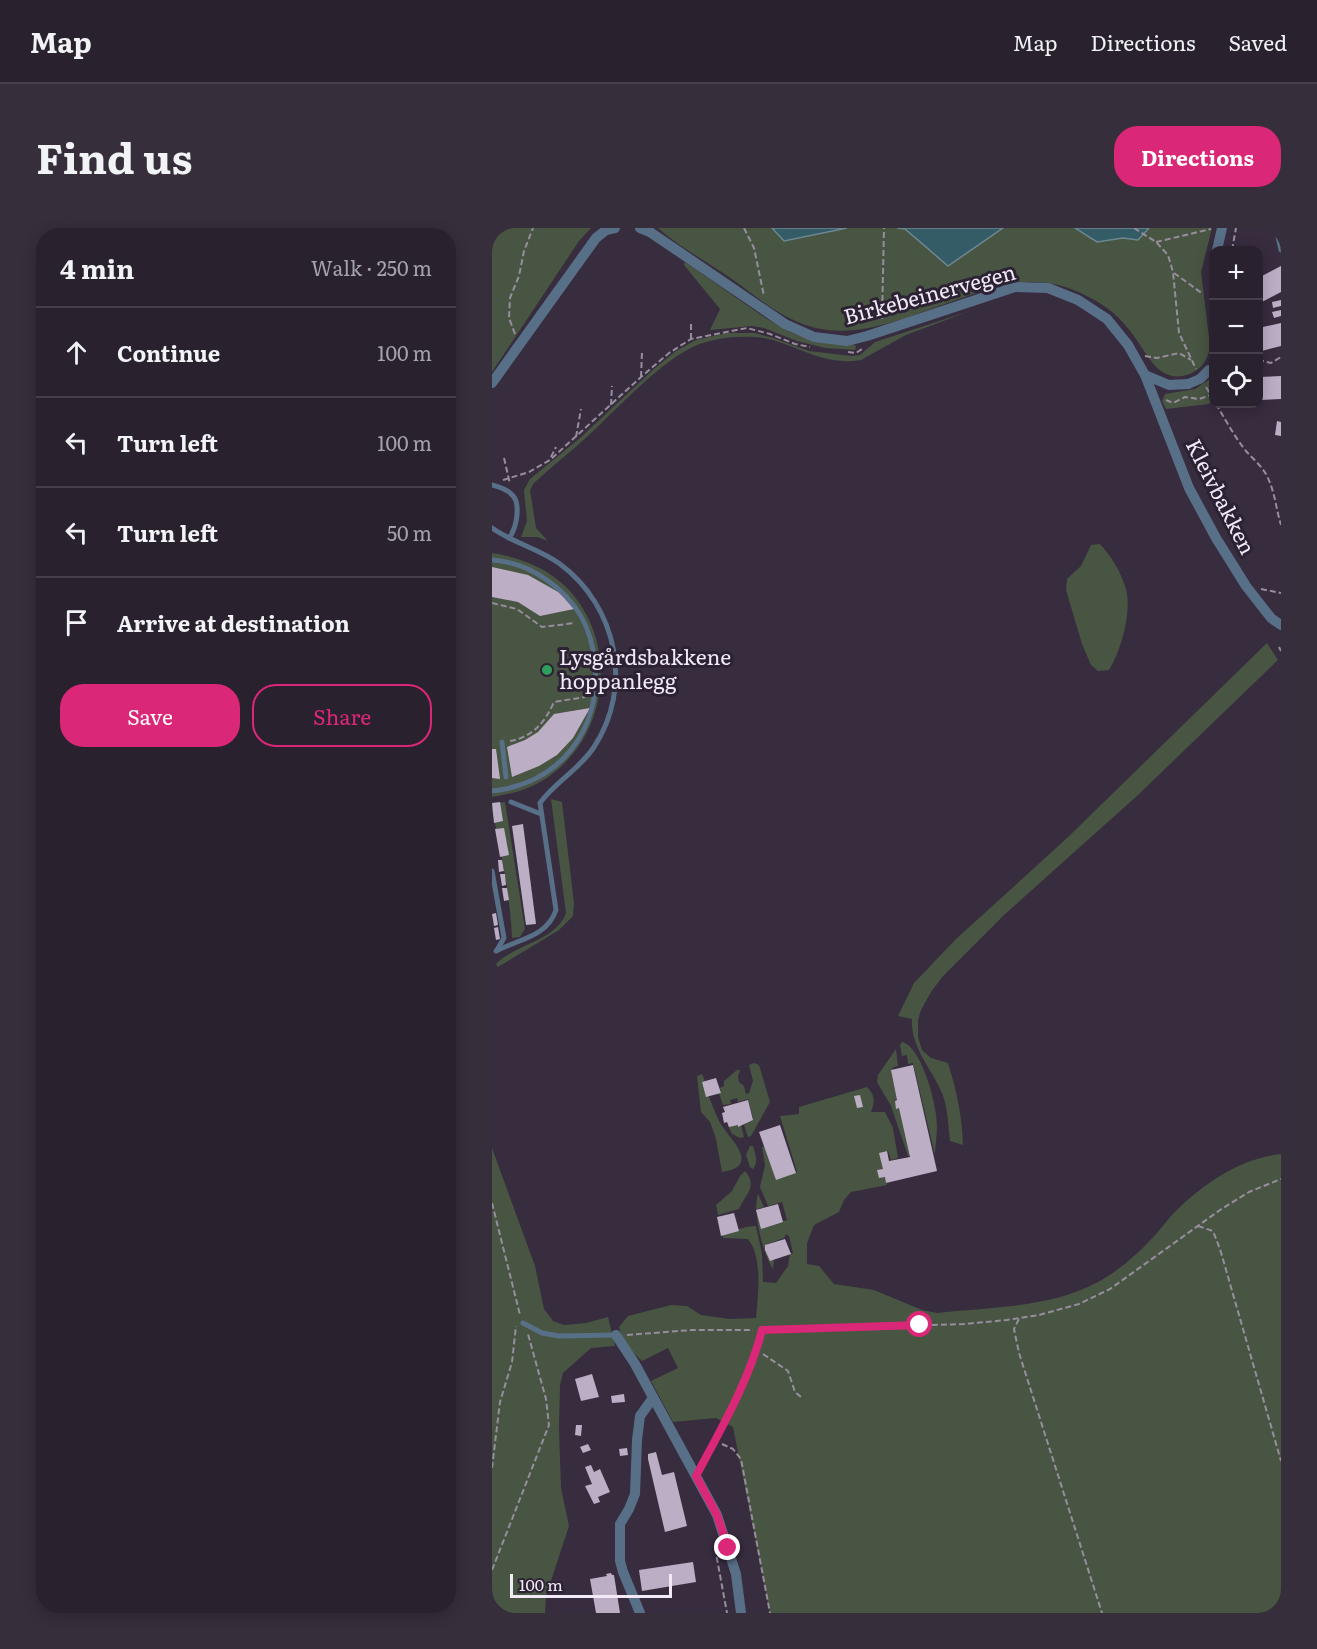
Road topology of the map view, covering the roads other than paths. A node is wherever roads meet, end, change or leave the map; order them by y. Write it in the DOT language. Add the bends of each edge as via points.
graph roads {
  1 [pos="615,228"];
  2 [pos="640,228"];
  3 [pos="1222,228"];
  4 [pos="1276,228"];
  5 [pos="1218,246"];
  6 [pos="1281,250"];
  7 [pos="1208,370"];
  8 [pos="1145,375"];
  9 [pos="492,383"];
  10 [pos="492,485"];
  11 [pos="492,528"];
  12 [pos="509,538"];
  13 [pos="492,560"];
  14 [pos="1281,625"];
  15 [pos="502,742"];
  16 [pos="506,777"];
  17 [pos="492,791"];
  18 [pos="511,802"];
  19 [pos="541,814"];
  20 [pos="492,870"];
  21 [pos="520,1322"];
  22 [pos="762,1330"];
  23 [pos="616,1335"];
  24 [pos="653,1398"];
  25 [pos="696,1476"];
  26 [pos="640,1613"];
  27 [pos="741,1613"];
  1 -- 9 [label="street" via="596,238"];
  2 -- 8 [label="street, Birkebeinervegen" via="785,324 814,337 847,340 867,336 1015,287 1048,288 1107,319"];
  3 -- 5 [label="street"];
  4 -- 6 [label="lane"];
  7 -- 8 [label="street, bridge" via="1188,384 1169,385"];
  8 -- 14 [label="street, Kleivbakken" via="1189,488 1216,538 1246,586"];
  10 -- 12 [label="lane" via="512,494 516,501 514,531"];
  11 -- 12 [label="lane"];
  12 -- 19 [label="lane" via="559,563 584,586 607,624 615,654 616,684 604,730 583,762 548,791 540,803"];
  13 -- 17 [label="lane" via="505,561 542,576 570,599 589,632 597,688 590,718 574,748 545,774"];
  15 -- 16 [label="lane"];
  18 -- 19 [label="lane"];
  19 -- 20 [label="lane" via="556,910 552,921 539,933 496,951 504,938"];
  21 -- 23 [label="lane" via="542,1333"];
  22 -- 25 [label="lane" via="757,1350"];
  23 -- 24 [label="street"];
  24 -- 25 [label="street"];
  24 -- 26 [label="street" via="640,1416 635,1494 620,1524 620,1561"];
  25 -- 27 [label="street" via="722,1527 736,1574"];
}
